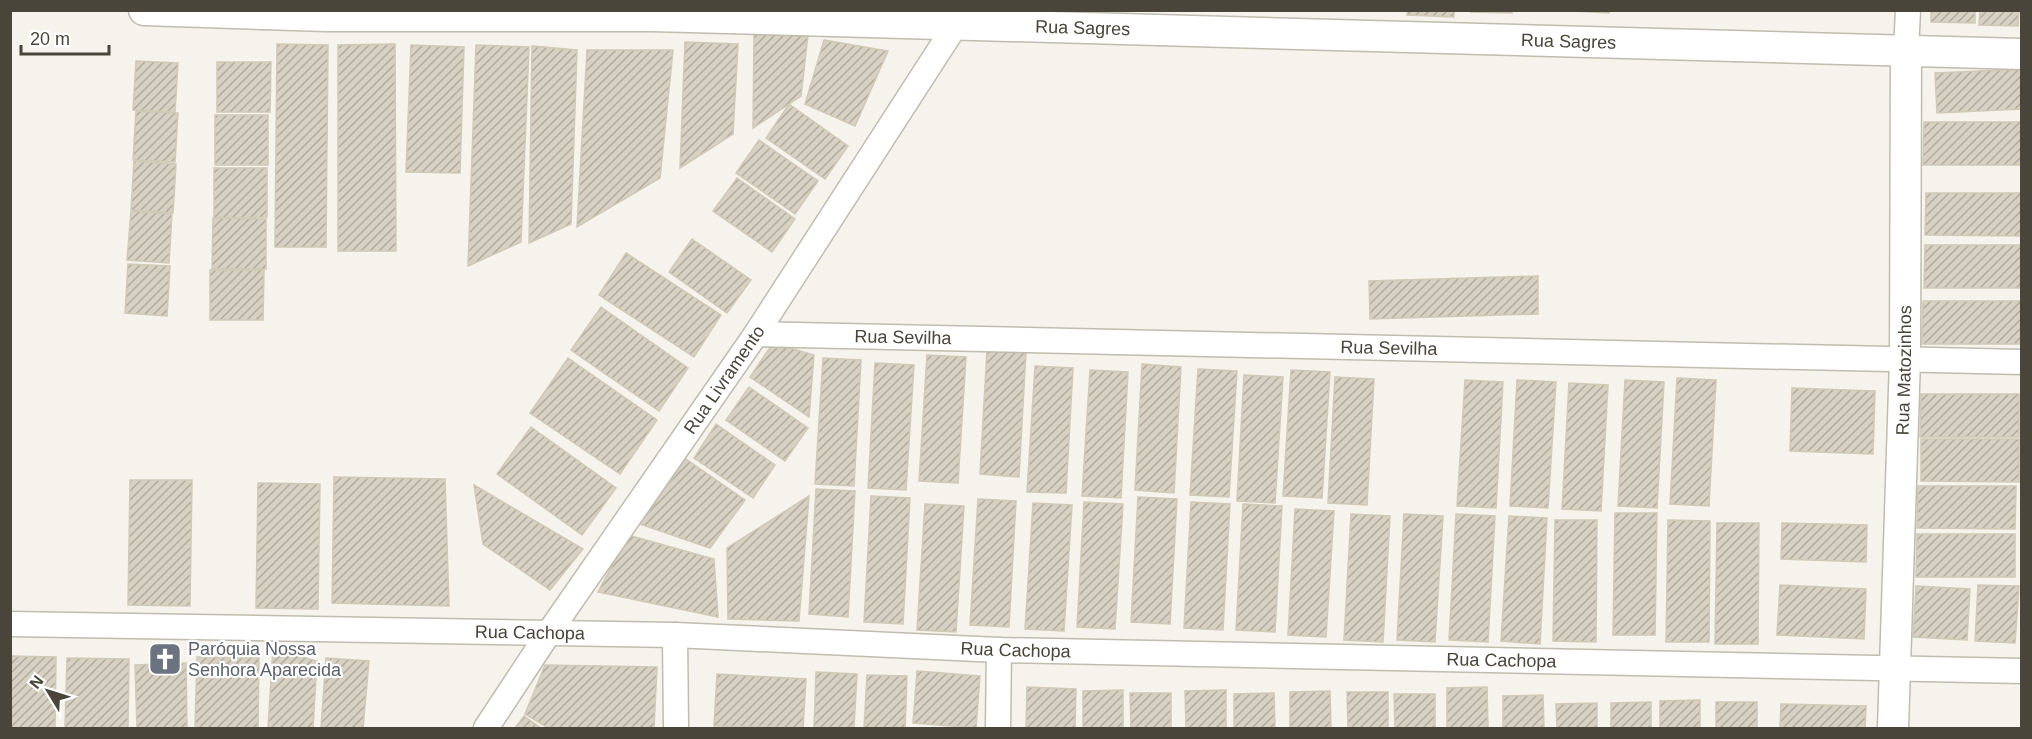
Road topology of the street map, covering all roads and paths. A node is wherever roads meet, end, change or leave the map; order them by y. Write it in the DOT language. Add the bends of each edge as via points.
graph roads {
  1 [pos="144,10"];
  2 [pos="1908,10"];
  3 [pos="326,13"];
  4 [pos="652,13"];
  5 [pos="955,18"];
  6 [pos="1906,51"];
  7 [pos="2022,54"];
  8 [pos="756,334"];
  9 [pos="1905,359"];
  10 [pos="2022,362"];
  11 [pos="10,624"];
  12 [pos="548,634"];
  13 [pos="675,635"];
  14 [pos="999,650"];
  15 [pos="1895,667"];
  16 [pos="2022,671"];
  17 [pos="486,729"];
  18 [pos="676,729"];
  19 [pos="998,729"];
  20 [pos="1893,729"];
  1 -- 3 [label="street, Rua Sagres"];
  2 -- 6 [label="street, Rua Matozinhos"];
  3 -- 4 [label="street, Rua Sagres"];
  4 -- 5 [label="street, Rua Sagres"];
  5 -- 6 [label="street, Rua Sagres"];
  5 -- 8 [label="street, Rua Livramento"];
  6 -- 7 [label="street, Rua Sagres"];
  6 -- 9 [label="street, Rua Matozinhos"];
  8 -- 9 [label="street, Rua Sevilha"];
  8 -- 12 [label="street, Rua Livramento"];
  9 -- 10 [label="street, Rua Sevilha"];
  9 -- 15 [label="street, Rua Matozinhos"];
  11 -- 12 [label="street, Rua Cachopa"];
  12 -- 13 [label="street, Rua Cachopa"];
  12 -- 17 [label="street, Rua Livramento"];
  13 -- 14 [label="street, Rua Cachopa"];
  13 -- 18 [label="street"];
  14 -- 15 [label="street, Rua Cachopa"];
  14 -- 19 [label="street"];
  15 -- 16 [label="street, Rua Cachopa"];
  15 -- 20 [label="street, Rua Matozinhos"];
}
